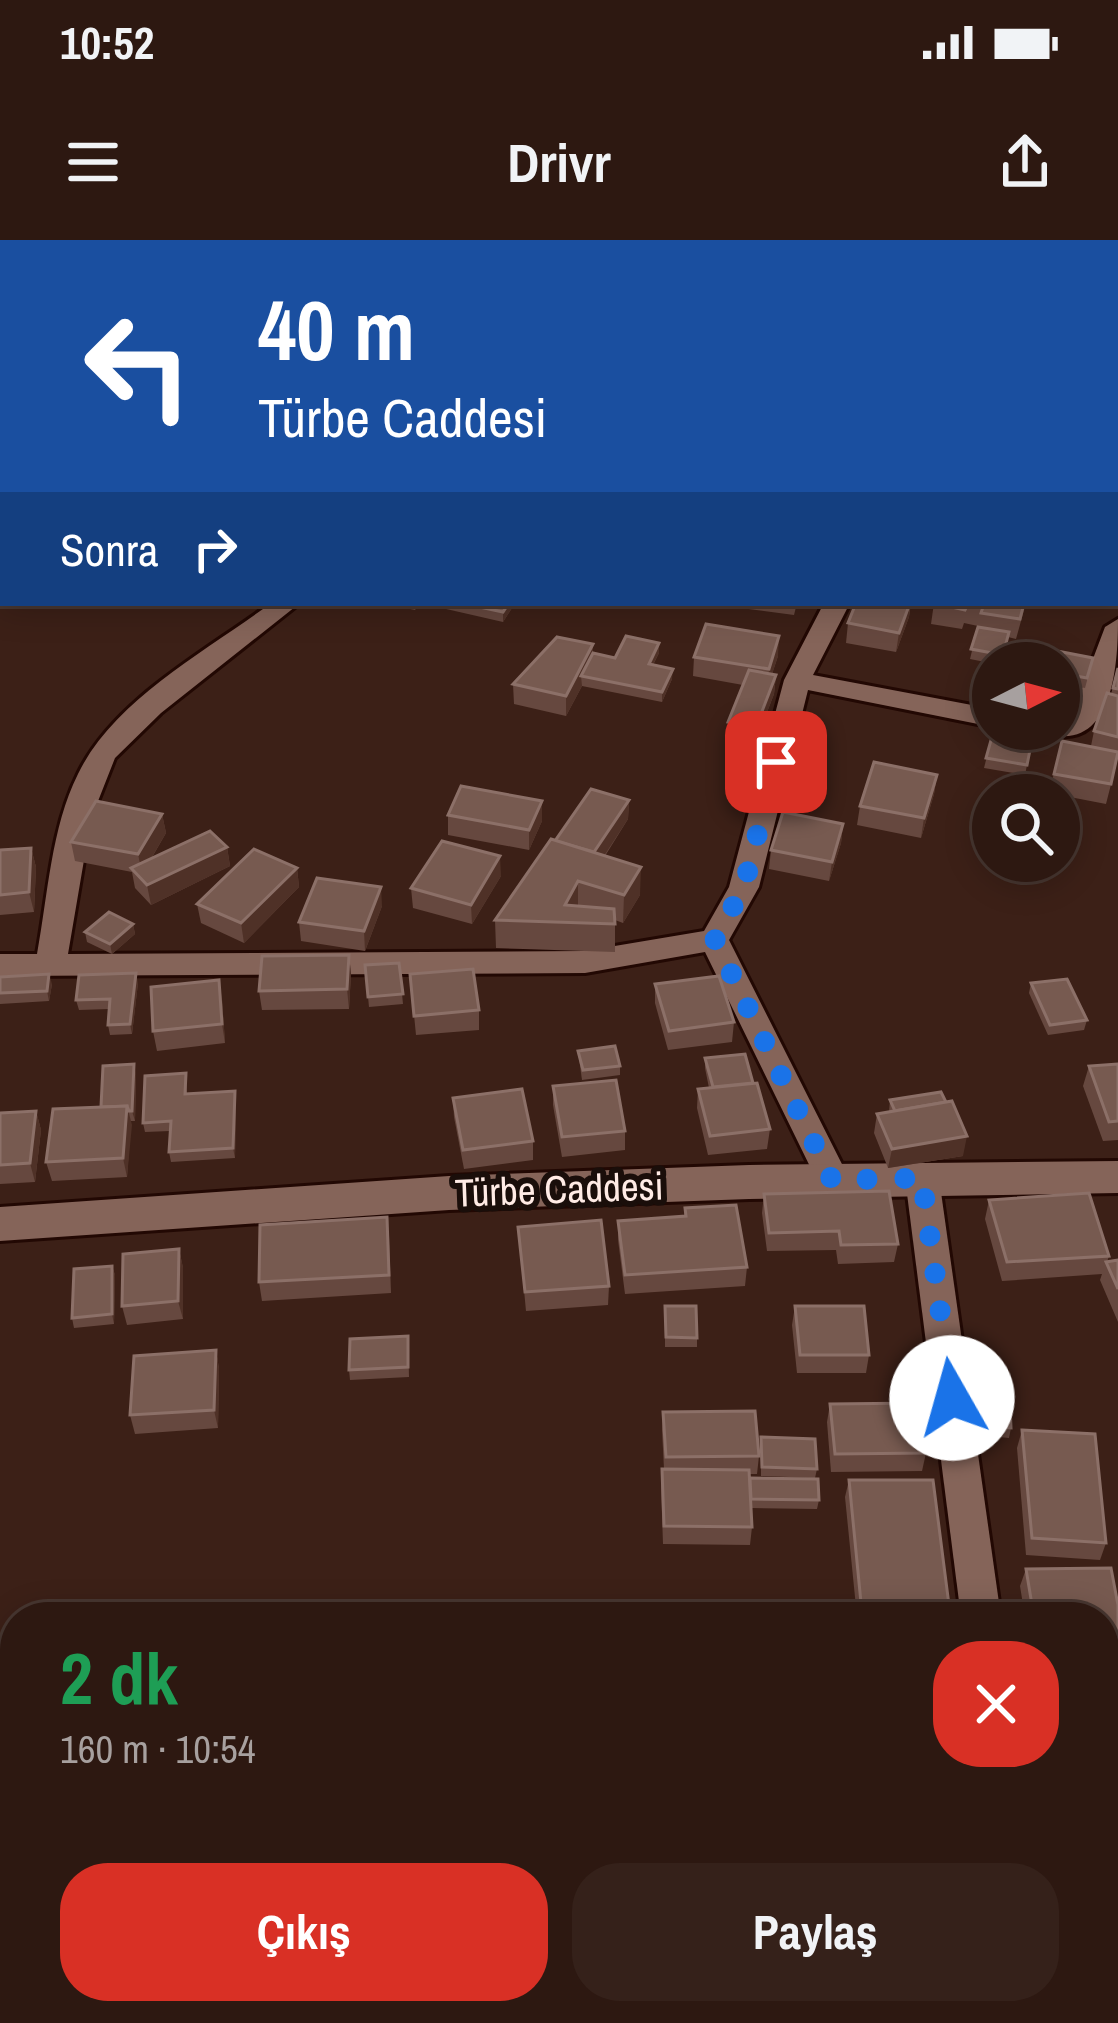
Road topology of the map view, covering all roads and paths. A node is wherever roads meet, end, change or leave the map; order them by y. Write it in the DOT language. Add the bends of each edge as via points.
graph roads {
  1 [pos="283,606"];
  2 [pos="835,606"];
  3 [pos="1118,627"];
  4 [pos="797,680"];
  5 [pos="972,714"];
  6 [pos="1080,724"];
  7 [pos="715,940"];
  8 [pos="51,964"];
  9 [pos="0,965"];
  10 [pos="1118,1177"];
  11 [pos="922,1178"];
  12 [pos="832,1180"];
  13 [pos="0,1224"];
  14 [pos="979,1602"];
  1 -- 8 [label="street" via="128,728 94,769"];
  2 -- 4 [label="street"];
  3 -- 6 [label="street"];
  4 -- 5 [label="street"];
  4 -- 7 [label="street" via="744,886"];
  7 -- 8 [label="street" via="585,962"];
  7 -- 12 [label="street"];
  8 -- 9 [label="street"];
  10 -- 11 [label="street, Türbe Caddesi"];
  11 -- 12 [label="street, Türbe Caddesi"];
  11 -- 14 [label="street"];
  12 -- 13 [label="street, Türbe Caddesi" via="449,1193"];
}
